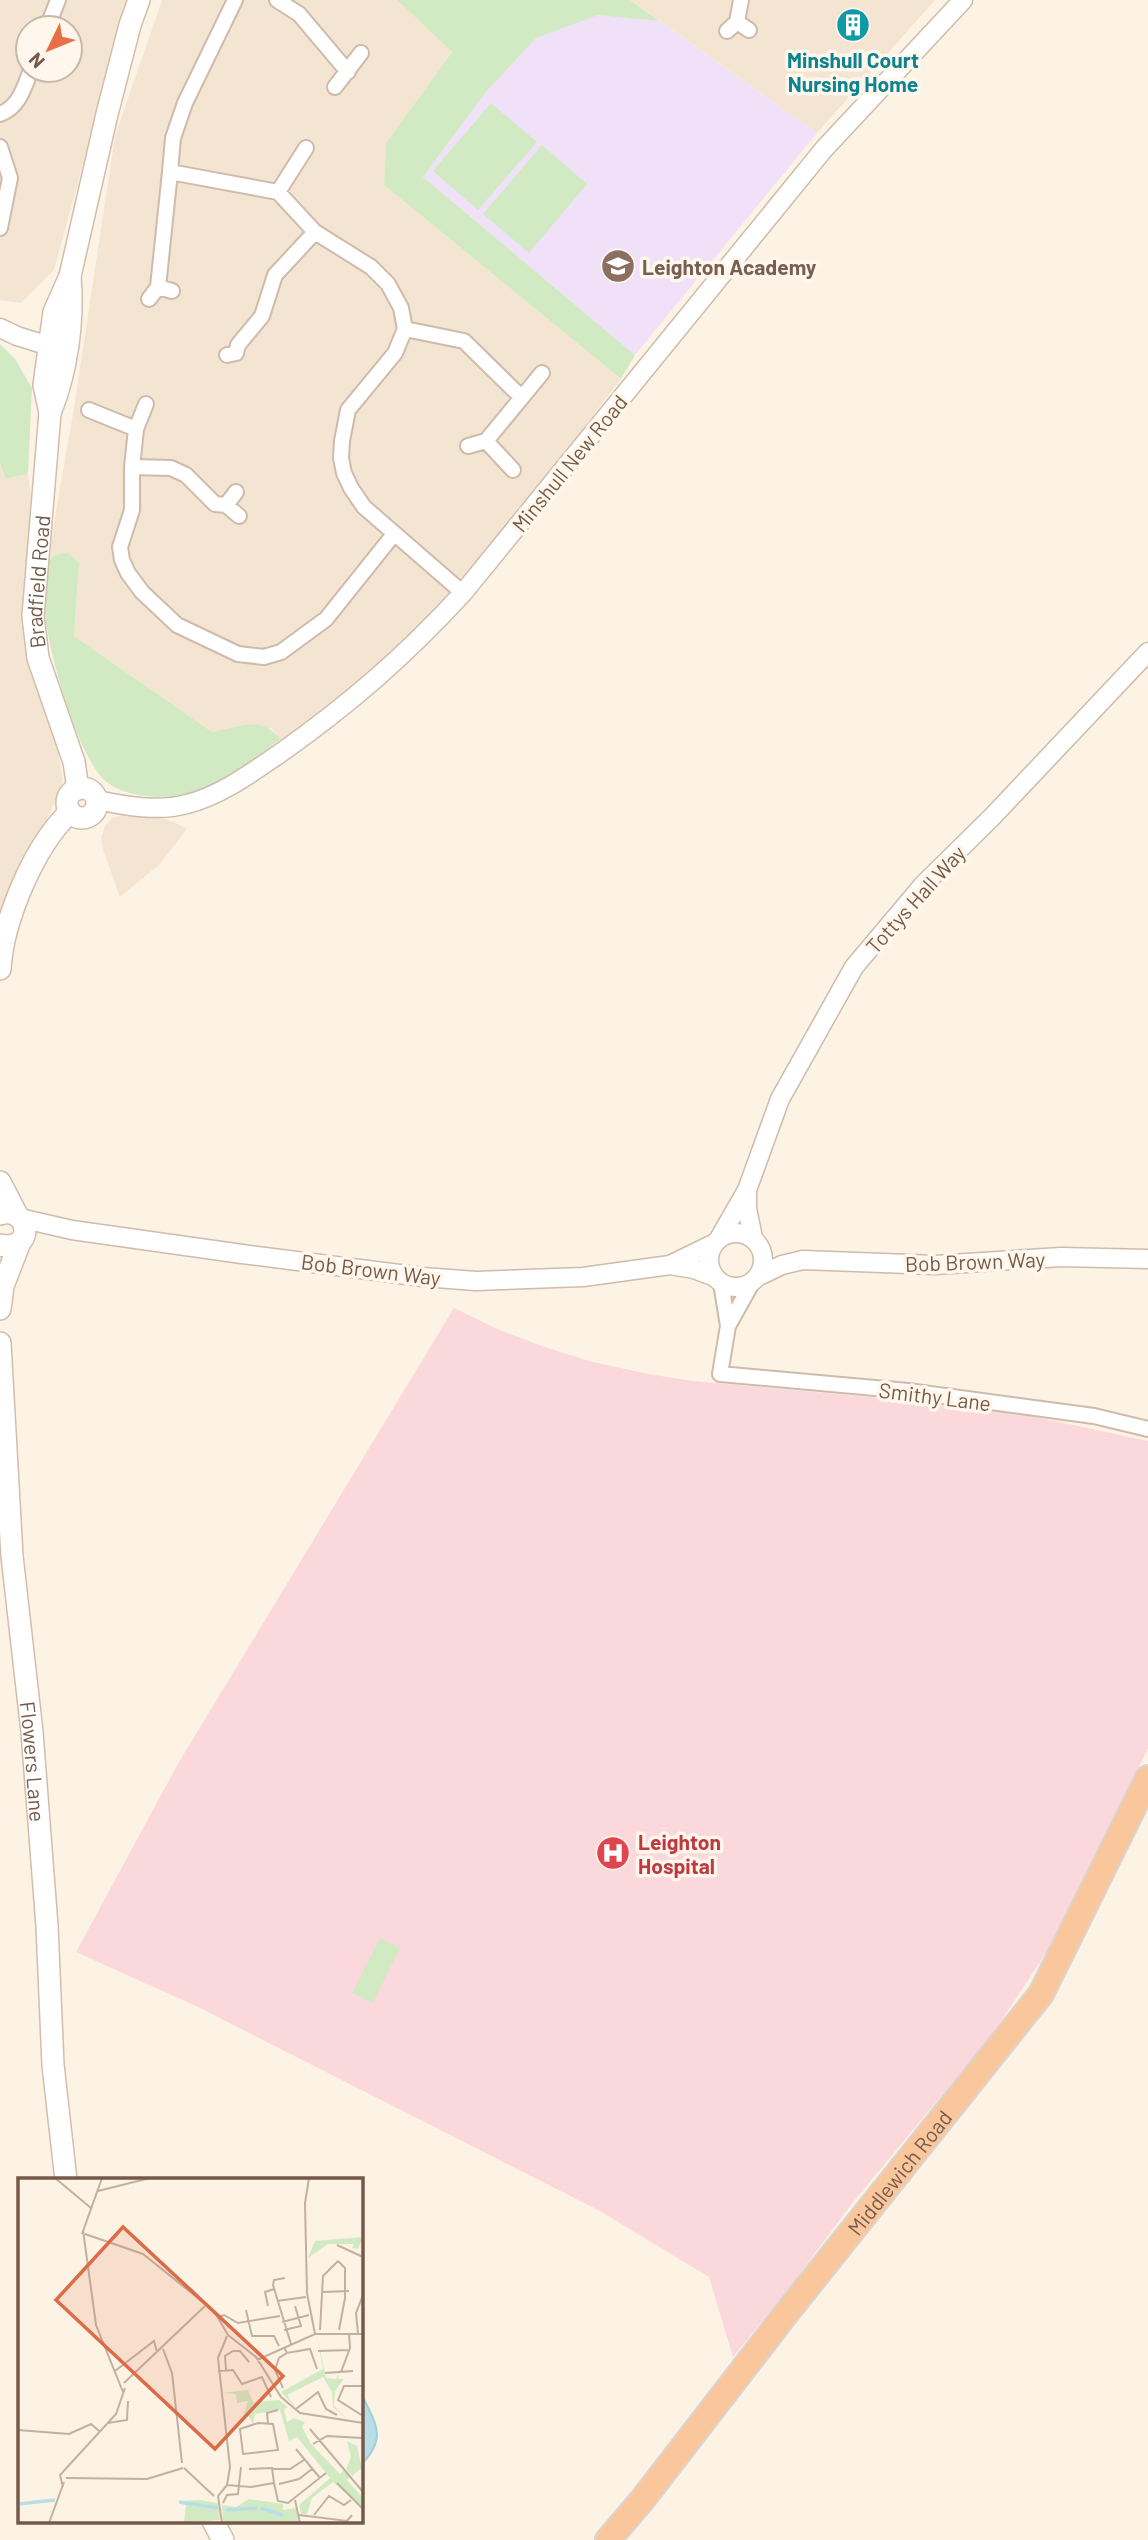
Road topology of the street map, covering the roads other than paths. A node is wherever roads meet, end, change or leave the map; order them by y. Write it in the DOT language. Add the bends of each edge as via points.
graph roads {
  1 [pos="139,0"];
  2 [pos="235,0"];
  3 [pos="277,0"];
  4 [pos="741,0"];
  5 [pos="964,0"];
  6 [pos="738,28"];
  7 [pos="361,53"];
  8 [pos="348,72"];
  9 [pos="26,84"];
  10 [pos="335,87"];
  11 [pos="0,114"];
  12 [pos="0,147"];
  13 [pos="306,148"];
  14 [pos="170,172"];
  15 [pos="278,192"];
  16 [pos="0,228"];
  17 [pos="315,232"];
  18 [pos="149,299"];
  19 [pos="0,328"];
  20 [pos="405,329"];
  21 [pos="57,349"];
  22 [pos="236,355"];
  23 [pos="542,373"];
  24 [pos="521,397"];
  25 [pos="146,404"];
  26 [pos="89,410"];
  27 [pos="136,429"];
  28 [pos="486,441"];
  29 [pos="468,446"];
  30 [pos="132,467"];
  31 [pos="513,470"];
  32 [pos="236,492"];
  33 [pos="226,505"];
  34 [pos="239,516"];
  35 [pos="394,534"];
  36 [pos="463,593"];
  37 [pos="1148,652"];
  38 [pos="78,789"];
  39 [pos="97,800"];
  40 [pos="70,812"];
  41 [pos="0,969"];
  42 [pos="0,1182"];
  43 [pos="747,1190"];
  44 [pos="13,1229"];
  45 [pos="756,1240"];
  46 [pos="717,1241"];
  47 [pos="0,1254"];
  48 [pos="1148,1259"];
  49 [pos="803,1260"];
  50 [pos="670,1265"];
  51 [pos="718,1280"];
  52 [pos="756,1280"];
  53 [pos="3,1286"];
  54 [pos="0,1309"];
  55 [pos="728,1326"];
  56 [pos="0,1343"];
  57 [pos="1148,1429"];
  58 [pos="1148,1778"];
  59 [pos="66,2178"];
  60 [pos="214,2522"];
  61 [pos="223,2540"];
  62 [pos="608,2540"];
  1 -- 21 [label="main road, Bradfield Road" via="69,276 73,306"];
  2 -- 14 [label="street" via="185,103 173,138"];
  3 -- 8 [label="street" via="299,14"];
  4 -- 6 [label="street"];
  5 -- 36 [label="street, Minshull New Road" via="824,149"];
  7 -- 8 [label="street"];
  8 -- 10 [label="street"];
  9 -- 11 [label="street" via="9,111"];
  12 -- 16 [label="street" via="10,178"];
  13 -- 15 [label="street"];
  14 -- 15 [label="street"];
  14 -- 18 [label="street" via="165,289"];
  15 -- 17 [label="street"];
  17 -- 20 [label="street" via="371,267 388,284 401,308"];
  17 -- 22 [label="street" via="275,275 262,316"];
  19 -- 21 [label="street"];
  20 -- 24 [label="street" via="464,341"];
  20 -- 35 [label="street" via="397,351 348,410 341,458 351,488 364,507"];
  21 -- 38 [label="main road, Bradfield Road" via="60,388 50,413 33,616 38,658 74,762"];
  23 -- 24 [label="street"];
  24 -- 28 [label="street"];
  25 -- 27 [label="street"];
  26 -- 27 [label="street"];
  27 -- 30 [label="street"];
  28 -- 29 [label="street"];
  28 -- 31 [label="street"];
  30 -- 33 [label="street" via="171,468 186,475 215,504"];
  30 -- 35 [label="street" via="132,510 120,547 128,573 170,620 238,654 264,657 281,652 311,632 327,619"];
  32 -- 33 [label="street"];
  33 -- 34 [label="street"];
  35 -- 36 [label="street"];
  36 -- 39 [label="street, Minshull New Road" via="405,655 361,693 247,776 184,805 163,808"];
  37 -- 43 [label="street, Tottys Hall Way" via="923,885 854,967 780,1099"];
  38 -- 39 [label="main road" via="90,790"];
  38 -- 40 [label="main road" via="68,797"];
  39 -- 40 [label="main road" via="94,813 87,817"];
  40 -- 41 [label="main road" via="55,826 21,891"];
  42 -- 44 [label="main road"];
  43 -- 45 [label="street, Tottys Hall Way"];
  43 -- 46 [label="street, Tottys Hall Way"];
  44 -- 50 [label="street, Bob Brown Way" via="72,1230 424,1278 583,1277"];
  44 -- 53 [label="main road"];
  45 -- 46 [label="street" via="731,1233"];
  45 -- 49 [label="street, Bob Brown Way"];
  45 -- 52 [label="street" via="764,1254"];
  46 -- 50 [label="street, Bob Brown Way"];
  46 -- 51 [label="street" via="709,1257 710,1270"];
  47 -- 53 [label="main road"];
  48 -- 49 [label="street, Bob Brown Way" via="1061,1257 935,1265"];
  49 -- 52 [label="street, Bob Brown Way" via="782,1265"];
  50 -- 51 [label="street, Bob Brown Way"];
  51 -- 52 [label="street" via="741,1287"];
  51 -- 55 [label="street"];
  52 -- 55 [label="street"];
  53 -- 54 [label="main road"];
  55 -- 57 [label="street, Smithy Lane" via="720,1374 908,1391 1094,1416"];
  56 -- 59 [label="main road, Flowers Lane" via="12,1556 32,1732 53,2065"];
  58 -- 62 [label="highway, Middlewich Road" via="1041,1994"];
  60 -- 61 [label="main road"];
}
